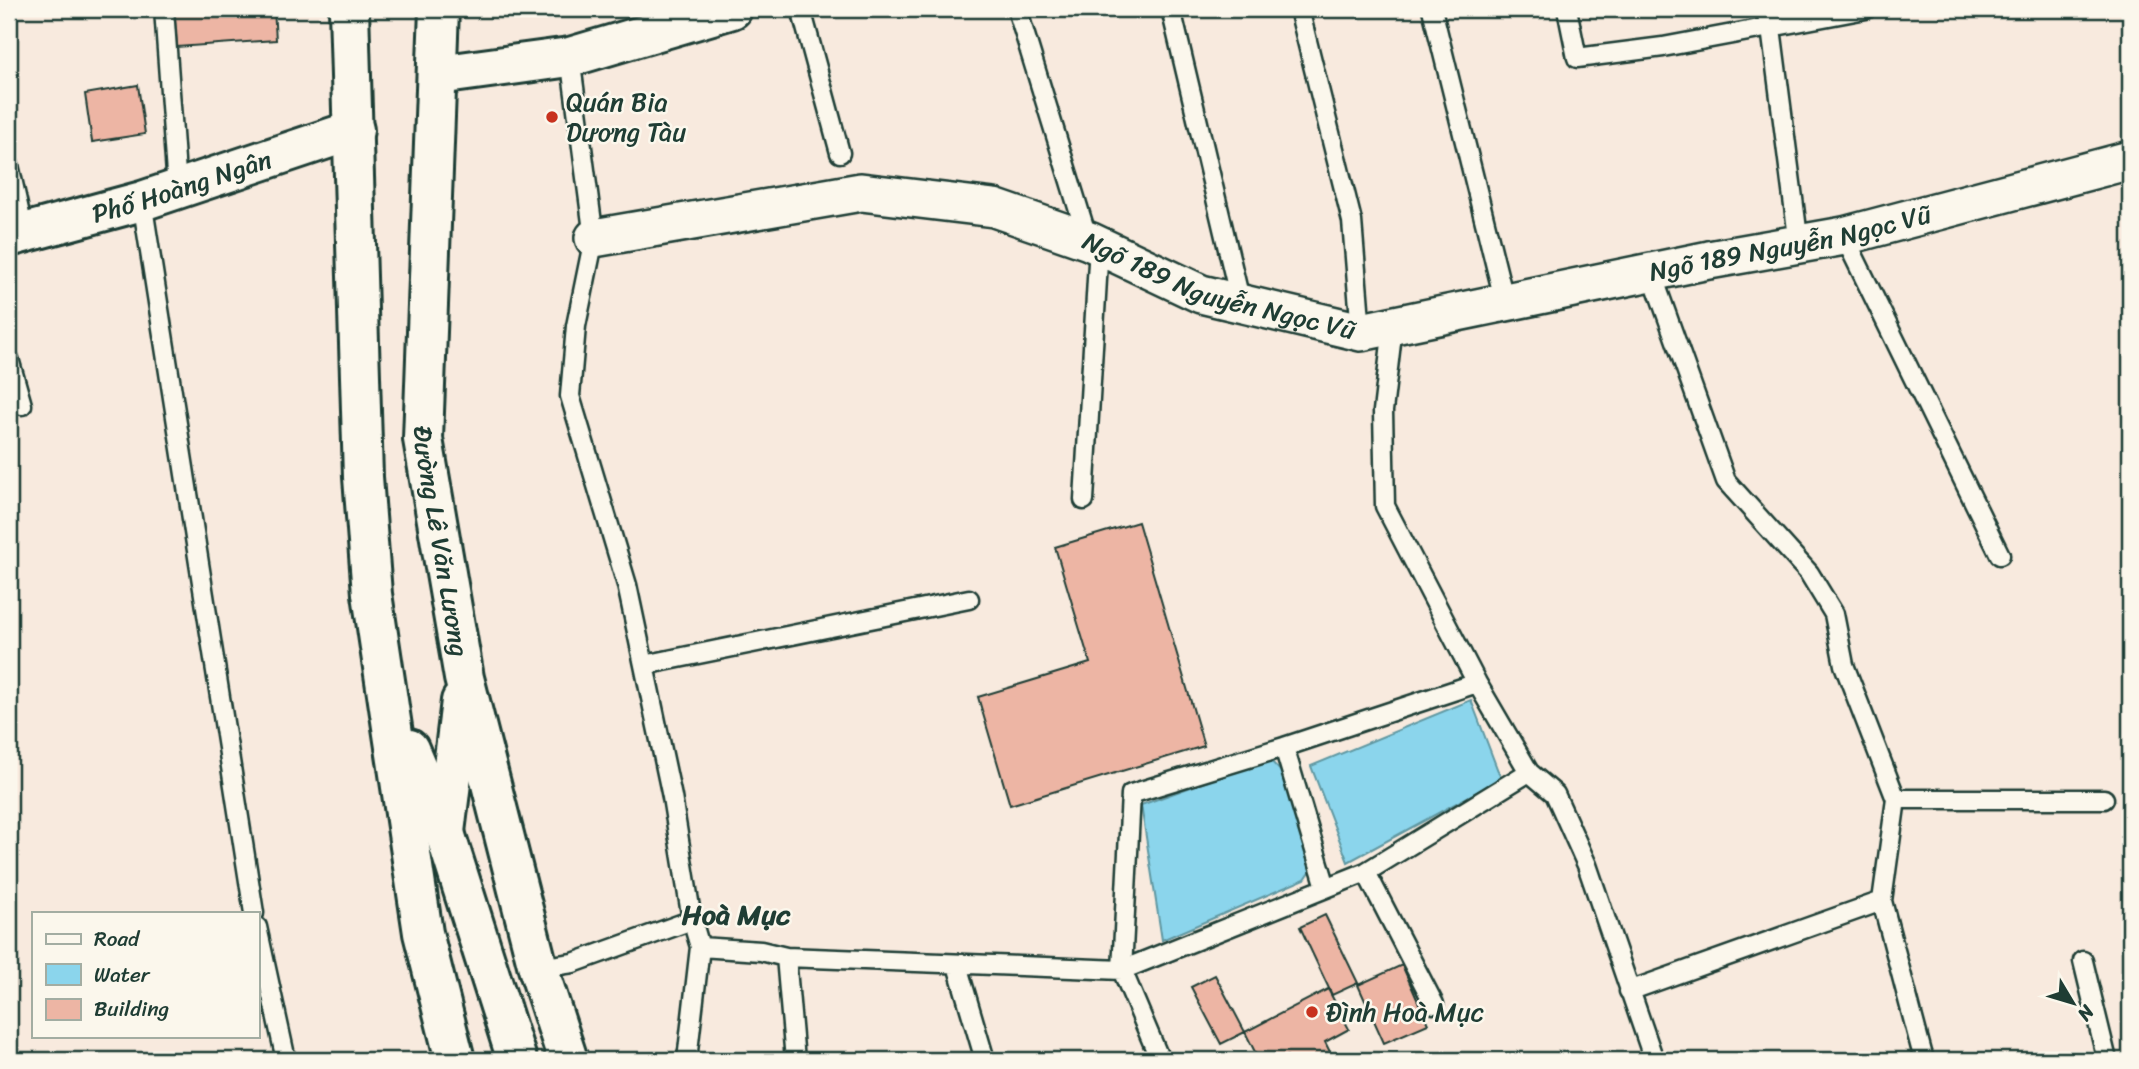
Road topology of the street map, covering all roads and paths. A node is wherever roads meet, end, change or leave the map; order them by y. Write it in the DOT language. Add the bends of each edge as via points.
graph roads {
  1 [pos="164,9"];
  2 [pos="349,9"];
  3 [pos="439,9"];
  4 [pos="732,9"];
  5 [pos="801,9"];
  6 [pos="1017,9"];
  7 [pos="1171,9"];
  8 [pos="1299,9"];
  9 [pos="1432,9"];
  10 [pos="1567,9"];
  11 [pos="1765,9"];
  12 [pos="1866,9"];
  13 [pos="1771,27"];
  14 [pos="570,57"];
  15 [pos="438,75"];
  16 [pos="354,130"];
  17 [pos="840,153"];
  18 [pos="2130,160"];
  19 [pos="9,165"];
  20 [pos="177,188"];
  21 [pos="142,201"];
  22 [pos="17,235"];
  23 [pos="1844,236"];
  24 [pos="594,239"];
  25 [pos="1094,243"];
  26 [pos="1799,245"];
  27 [pos="1652,274"];
  28 [pos="1505,303"];
  29 [pos="1241,304"];
  30 [pos="1377,329"];
  31 [pos="9,359"];
  32 [pos="22,405"];
  33 [pos="1084,500"];
  34 [pos="2000,555"];
  35 [pos="969,599"];
  36 [pos="644,665"];
  37 [pos="464,678"];
  38 [pos="1477,683"];
  39 [pos="388,698"];
  40 [pos="1284,747"];
  41 [pos="1529,772"];
  42 [pos="1896,799"];
  43 [pos="2104,799"];
  44 [pos="445,833"];
  45 [pos="1366,872"];
  46 [pos="1326,887"];
  47 [pos="1882,901"];
  48 [pos="254,912"];
  49 [pos="692,920"];
  50 [pos="259,936"];
  51 [pos="700,947"];
  52 [pos="786,957"];
  53 [pos="2083,961"];
  54 [pos="957,965"];
  55 [pos="538,968"];
  56 [pos="1122,970"];
  57 [pos="1629,991"];
  58 [pos="1434,1004"];
  59 [pos="286,1060"];
  60 [pos="456,1060"];
  61 [pos="517,1060"];
  62 [pos="568,1060"];
  63 [pos="687,1060"];
  64 [pos="795,1060"];
  65 [pos="985,1060"];
  66 [pos="1160,1060"];
  67 [pos="1654,1060"];
  68 [pos="1924,1060"];
  69 [pos="2107,1060"];
  1 -- 20 [label="lane"];
  2 -- 16 [label="main road"];
  3 -- 15 [label="main road, Đường Lê Văn Lương"];
  4 -- 14 [label="main road"];
  5 -- 17 [label="lane"];
  6 -- 25 [label="lane"];
  7 -- 29 [label="lane"];
  8 -- 30 [label="lane"];
  9 -- 28 [label="lane"];
  10 -- 13 [label="lane" via="1577,58"];
  11 -- 13 [label="lane"];
  12 -- 13 [label="lane"];
  13 -- 26 [label="lane"];
  14 -- 15 [label="main road"];
  14 -- 24 [label="lane"];
  15 -- 37 [label="main road, Đường Lê Văn Lương" via="423,439"];
  16 -- 20 [label="main road, Phố Hoàng Ngân"];
  16 -- 39 [label="main road" via="363,477 372,594"];
  18 -- 23 [label="street, Ngõ 189 Nguyễn Ngọc Vũ"];
  19 -- 22 [label="lane"];
  20 -- 21 [label="main road, Phố Hoàng Ngân"];
  21 -- 22 [label="main road, Phố Hoàng Ngân"];
  21 -- 48 [label="lane"];
  23 -- 26 [label="street, Ngõ 189 Nguyễn Ngọc Vũ"];
  23 -- 34 [label="lane"];
  24 -- 25 [label="street, Ngõ 189 Nguyễn Ngọc Vũ" via="861,192 994,208"];
  24 -- 36 [label="lane" via="576,326 570,396 627,585"];
  25 -- 29 [label="street, Ngõ 189 Nguyễn Ngọc Vũ" via="1201,294"];
  25 -- 33 [label="lane"];
  26 -- 27 [label="street, Ngõ 189 Nguyễn Ngọc Vũ"];
  27 -- 28 [label="street, Ngõ 189 Nguyễn Ngọc Vũ"];
  27 -- 42 [label="lane" via="1726,481 1809,573 1835,614 1844,665"];
  28 -- 30 [label="street, Ngõ 189 Nguyễn Ngọc Vũ"];
  29 -- 30 [label="street, Ngõ 189 Nguyễn Ngọc Vũ"];
  30 -- 38 [label="lane" via="1385,506"];
  31 -- 32 [label="lane"];
  35 -- 36 [label="lane"];
  36 -- 49 [label="lane" via="673,797"];
  37 -- 44 [label="main road"];
  37 -- 55 [label="main road, Đường Lê Văn Lương"];
  38 -- 40 [label="lane"];
  38 -- 41 [label="lane"];
  39 -- 44 [label="main road"];
  39 -- 60 [label="main road" via="423,933"];
  40 -- 46 [label="lane"];
  40 -- 56 [label="lane" via="1131,794"];
  41 -- 45 [label="lane"];
  41 -- 57 [label="lane" via="1556,794 1572,829"];
  42 -- 43 [label="lane"];
  42 -- 47 [label="lane"];
  44 -- 61 [label="main road"];
  45 -- 46 [label="lane"];
  45 -- 58 [label="lane"];
  46 -- 56 [label="lane"];
  47 -- 57 [label="lane"];
  47 -- 68 [label="lane"];
  49 -- 51 [label="lane"];
  49 -- 55 [label="lane" via="573,963"];
  50 -- 59 [label="lane"];
  51 -- 52 [label="lane"];
  51 -- 63 [label="lane"];
  52 -- 54 [label="lane"];
  52 -- 64 [label="lane"];
  53 -- 69 [label="lane"];
  54 -- 56 [label="lane"];
  54 -- 65 [label="lane"];
  55 -- 62 [label="main road, Đường Lê Văn Lương"];
  56 -- 66 [label="lane"];
  57 -- 67 [label="lane"];
}
